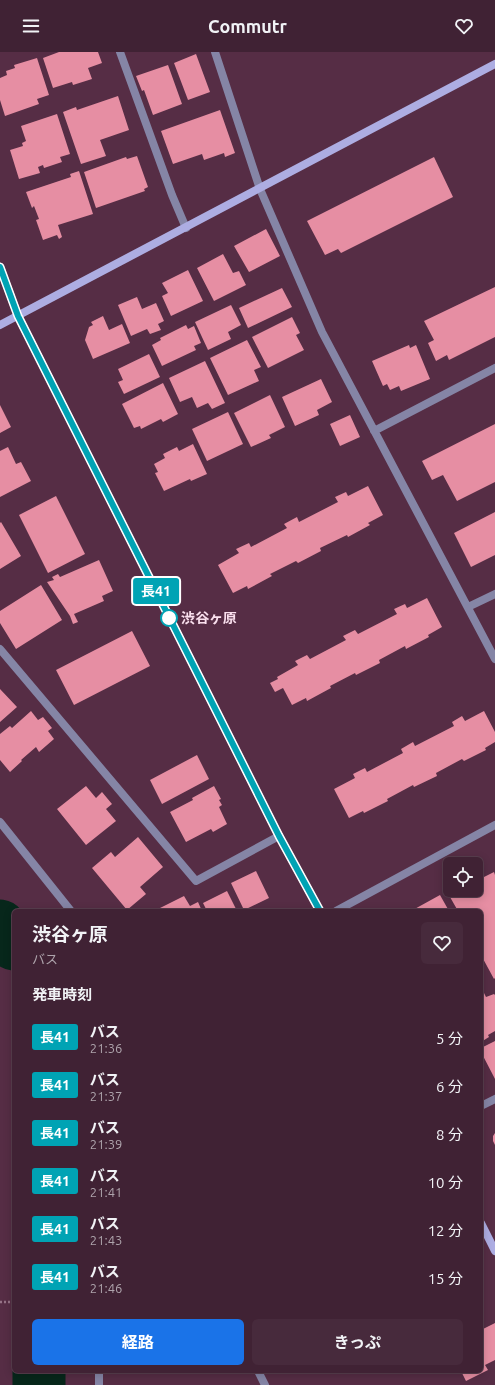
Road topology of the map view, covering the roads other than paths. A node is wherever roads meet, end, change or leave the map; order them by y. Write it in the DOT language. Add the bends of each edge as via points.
graph roads {
  1 [pos="120,52"];
  2 [pos="215,52"];
  3 [pos="495,64"];
  4 [pos="260,189"];
  5 [pos="186,228"];
  6 [pos="0,267"];
  7 [pos="18,316"];
  8 [pos="0,325"];
  9 [pos="495,368"];
  10 [pos="374,431"];
  11 [pos="495,594"];
  12 [pos="468,608"];
  13 [pos="0,650"];
  14 [pos="495,659"];
  15 [pos="0,822"];
  16 [pos="495,824"];
  17 [pos="279,836"];
  18 [pos="69,909"];
  19 [pos="319,909"];
  20 [pos="340,909"];
  21 [pos="495,1099"];
  22 [pos="483,1105"];
  23 [pos="483,1228"];
  24 [pos="495,1251"];
  25 [pos="99,1373"];
  26 [pos="259,1373"];
  27 [pos="99,1385"];
  28 [pos="265,1385"];
  1 -- 5 [label="street"];
  2 -- 4 [label="street"];
  3 -- 4 [label="street"];
  4 -- 5 [label="street"];
  4 -- 10 [label="street" via="322,332"];
  5 -- 7 [label="street"];
  6 -- 7 [label="street"];
  7 -- 8 [label="street"];
  7 -- 17 [label="street"];
  9 -- 10 [label="street"];
  10 -- 12 [label="street"];
  11 -- 12 [label="street"];
  12 -- 14 [label="street"];
  13 -- 17 [label="street" via="196,881"];
  15 -- 18 [label="street"];
  16 -- 20 [label="street"];
  17 -- 19 [label="street"];
  21 -- 22 [label="street"];
  23 -- 24 [label="street"];
  25 -- 27 [label="street"];
  26 -- 28 [label="street"];
}
